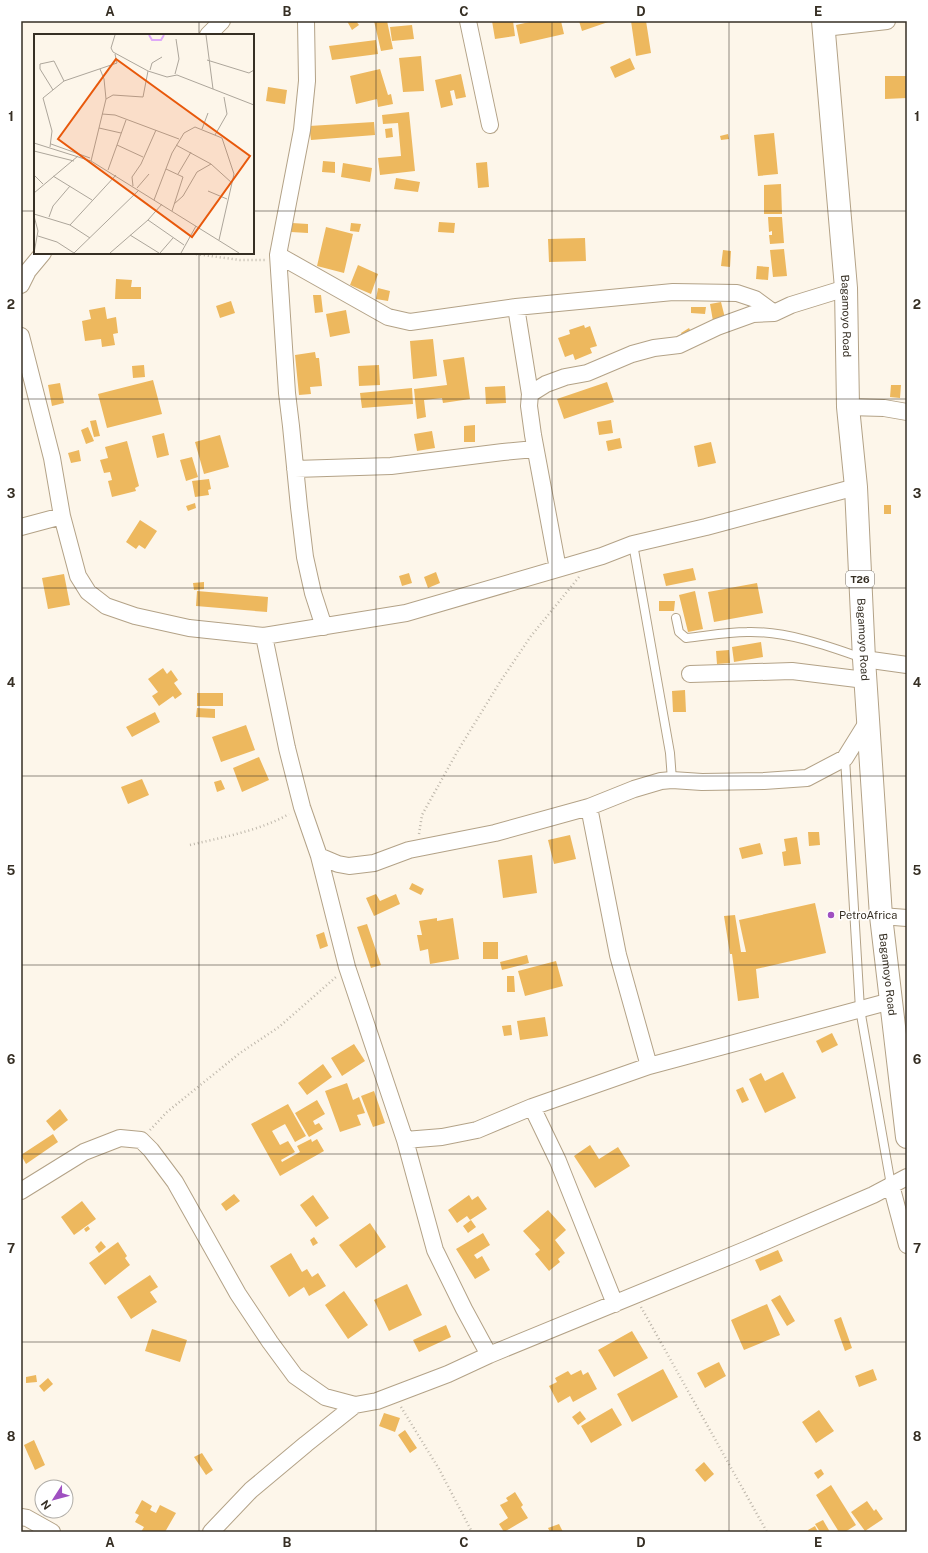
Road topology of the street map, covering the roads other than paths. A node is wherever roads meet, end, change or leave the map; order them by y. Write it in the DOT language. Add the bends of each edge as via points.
graph roads {
  1 [pos="222,21"];
  2 [pos="306,21"];
  3 [pos="468,21"];
  4 [pos="887,21"];
  5 [pos="823,25"];
  6 [pos="209,34"];
  7 [pos="490,125"];
  8 [pos="42,254"];
  9 [pos="278,257"];
  10 [pos="21,285"];
  11 [pos="846,288"];
  12 [pos="516,307"];
  13 [pos="774,313"];
  14 [pos="21,336"];
  15 [pos="27,384"];
  16 [pos="530,394"];
  17 [pos="848,407"];
  18 [pos="907,412"];
  19 [pos="535,449"];
  20 [pos="295,469"];
  21 [pos="856,487"];
  22 [pos="62,516"];
  23 [pos="21,527"];
  24 [pos="633,544"];
  25 [pos="558,569"];
  26 [pos="676,618"];
  27 [pos="324,627"];
  28 [pos="264,636"];
  29 [pos="864,659"];
  30 [pos="907,665"];
  31 [pos="690,674"];
  32 [pos="865,680"];
  33 [pos="868,721"];
  34 [pos="846,758"];
  35 [pos="672,780"];
  36 [pos="589,808"];
  37 [pos="319,856"];
  38 [pos="881,916"];
  39 [pos="907,918"];
  40 [pos="891,1001"];
  41 [pos="860,1009"];
  42 [pos="649,1066"];
  43 [pos="532,1107"];
  44 [pos="907,1137"];
  45 [pos="405,1140"];
  46 [pos="907,1177"];
  47 [pos="891,1185"];
  48 [pos="21,1190"];
  49 [pos="907,1245"];
  50 [pos="615,1304"];
  51 [pos="489,1355"];
  52 [pos="354,1405"];
  53 [pos="21,1517"];
  54 [pos="52,1532"];
  55 [pos="211,1532"];
  1 -- 6 [label="street"];
  2 -- 9 [label="street" via="307,81 302,130"];
  3 -- 7 [label="street"];
  4 -- 5 [label="street"];
  5 -- 11 [label="highway, Bagamoyo Road / T26"];
  8 -- 10 [label="street" via="28,271"];
  9 -- 12 [label="street" via="388,317 400,321 410,322"];
  9 -- 20 [label="street"];
  11 -- 13 [label="street"];
  11 -- 17 [label="highway, Bagamoyo Road / T26"];
  12 -- 13 [label="street" via="673,292 737,293 755,299"];
  12 -- 16 [label="street"];
  13 -- 16 [label="street" via="753,314 679,345 632,354 587,373 546,384"];
  14 -- 15 [label="street"];
  15 -- 22 [label="street" via="52,458"];
  16 -- 19 [label="street" via="529,406"];
  17 -- 18 [label="street" via="884,408"];
  17 -- 21 [label="highway, Bagamoyo Road / T26"];
  19 -- 20 [label="street" via="391,466"];
  19 -- 25 [label="street"];
  20 -- 27 [label="street" via="305,557"];
  21 -- 24 [label="street"];
  21 -- 29 [label="highway, Bagamoyo Road / T26"];
  22 -- 23 [label="street"];
  22 -- 28 [label="street" via="78,576 88,592 106,606 135,616 189,628"];
  24 -- 25 [label="street"];
  24 -- 35 [label="lane" via="668,740"];
  25 -- 27 [label="street" via="406,613"];
  26 -- 29 [label="lane" via="679,632 686,638 747,632 791,636 831,646"];
  27 -- 28 [label="street"];
  28 -- 37 [label="street" via="287,748 302,807"];
  29 -- 30 [label="street"];
  29 -- 32 [label="highway, Bagamoyo Road / T26"];
  31 -- 32 [label="street" via="792,671"];
  32 -- 33 [label="highway, Bagamoyo Road / T26"];
  33 -- 34 [label="street"];
  33 -- 38 [label="highway, Bagamoyo Road / T26"];
  34 -- 35 [label="street" via="807,778 708,782"];
  34 -- 41 [label="lane"];
  35 -- 36 [label="street" via="649,784"];
  36 -- 37 [label="street" via="495,833 409,850 374,863 338,864"];
  36 -- 42 [label="street" via="618,954"];
  37 -- 45 [label="street" via="346,967"];
  38 -- 39 [label="street"];
  38 -- 40 [label="highway, Bagamoyo Road / T26"];
  40 -- 41 [label="street"];
  40 -- 44 [label="highway, Bagamoyo Road / T26"];
  41 -- 42 [label="street"];
  41 -- 47 [label="lane"];
  42 -- 43 [label="street"];
  43 -- 45 [label="street" via="477,1130 442,1137"];
  43 -- 50 [label="street" via="558,1161"];
  45 -- 51 [label="street" via="435,1250"];
  46 -- 47 [label="street"];
  47 -- 49 [label="street"];
  47 -- 50 [label="street"];
  48 -- 52 [label="street" via="84,1152 120,1138 141,1140 175,1182 238,1294 295,1376 325,1397"];
  50 -- 51 [label="street"];
  51 -- 52 [label="street" via="377,1401"];
  52 -- 55 [label="street" via="252,1490"];
  53 -- 54 [label="street"];
}
